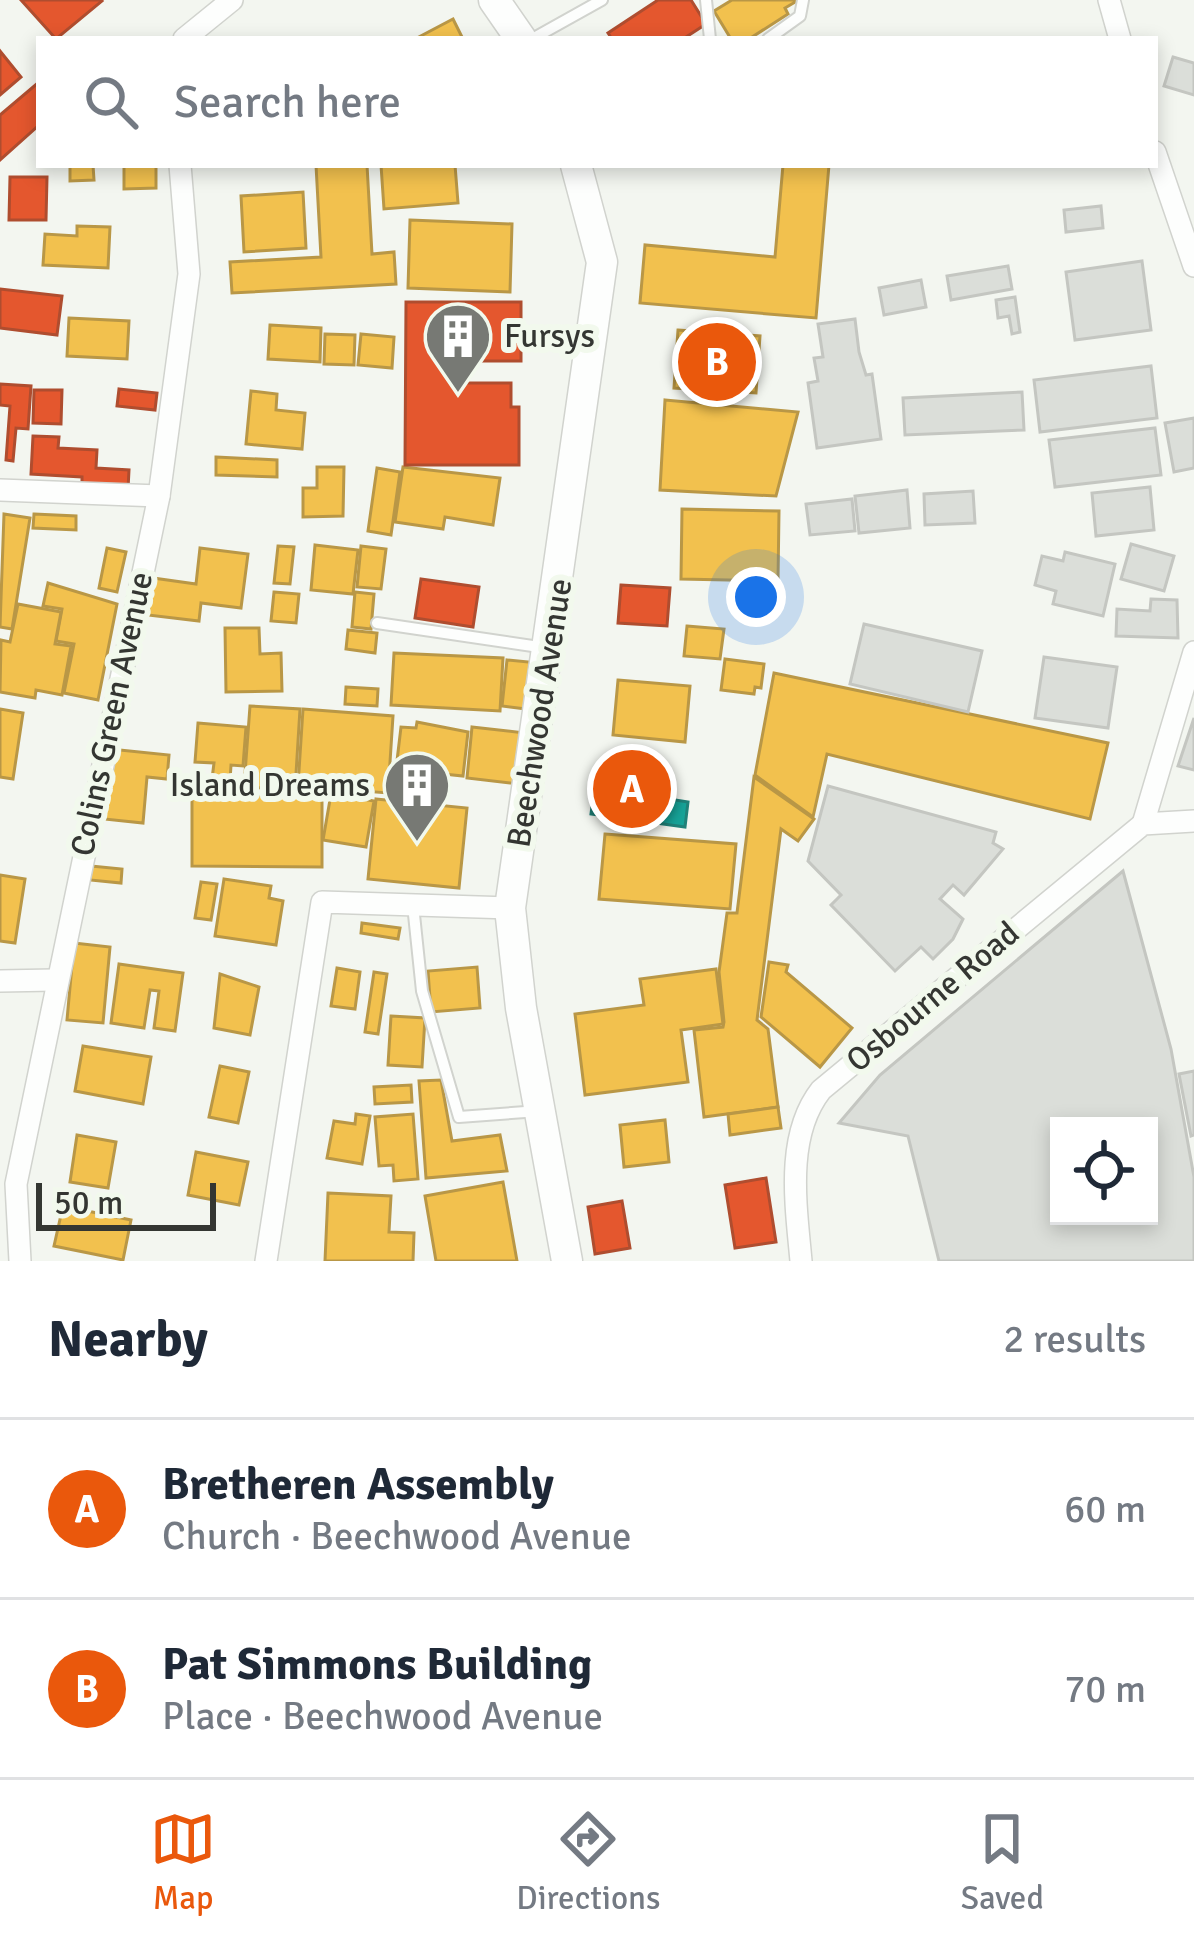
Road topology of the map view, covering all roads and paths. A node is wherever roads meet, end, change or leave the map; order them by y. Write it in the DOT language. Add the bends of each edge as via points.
graph roads {
  1 [pos="232,0"];
  2 [pos="494,0"];
  3 [pos="602,0"];
  4 [pos="706,0"];
  5 [pos="803,0"];
  6 [pos="1109,0"];
  7 [pos="188,36"];
  8 [pos="519,36"];
  9 [pos="537,36"];
  10 [pos="710,36"];
  11 [pos="772,36"];
  12 [pos="1119,36"];
  13 [pos="1158,161"];
  14 [pos="180,168"];
  15 [pos="577,168"];
  16 [pos="1194,266"];
  17 [pos="0,490"];
  18 [pos="159,496"];
  19 [pos="377,623"];
  20 [pos="551,649"];
  21 [pos="1194,652"];
  22 [pos="1194,821"];
  23 [pos="1143,824"];
  24 [pos="413,901"];
  25 [pos="510,908"];
  26 [pos="55,980"];
  27 [pos="0,981"];
  28 [pos="540,1112"];
  29 [pos="8,1185"];
  30 [pos="20,1261"];
  31 [pos="266,1261"];
  32 [pos="567,1261"];
  33 [pos="801,1261"];
  1 -- 7 [label="street"];
  2 -- 8 [label="street"];
  3 -- 9 [label="lane"];
  4 -- 10 [label="lane"];
  5 -- 11 [label="lane" via="800,16"];
  6 -- 12 [label="street"];
  13 -- 16 [label="street"];
  14 -- 18 [label="street, Colins Green Avenue" via="189,274"];
  15 -- 20 [label="street, Beechwood Avenue" via="602,262"];
  17 -- 18 [label="street"];
  18 -- 26 [label="street, Colins Green Avenue"];
  19 -- 20 [label="lane"];
  20 -- 25 [label="street, Beechwood Avenue"];
  21 -- 23 [label="street"];
  22 -- 23 [label="street"];
  23 -- 33 [label="street, Osbourne Road" via="805,1110 798,1132"];
  24 -- 25 [label="street"];
  24 -- 28 [label="lane" via="422,991 459,1117"];
  24 -- 31 [label="street" via="327,899 318,910"];
  25 -- 28 [label="street, Beechwood Avenue"];
  26 -- 27 [label="street"];
  26 -- 29 [label="street, Colins Green Avenue"];
  28 -- 32 [label="street, Beechwood Avenue"];
  29 -- 30 [label="street, Colins Green Avenue"];
}
